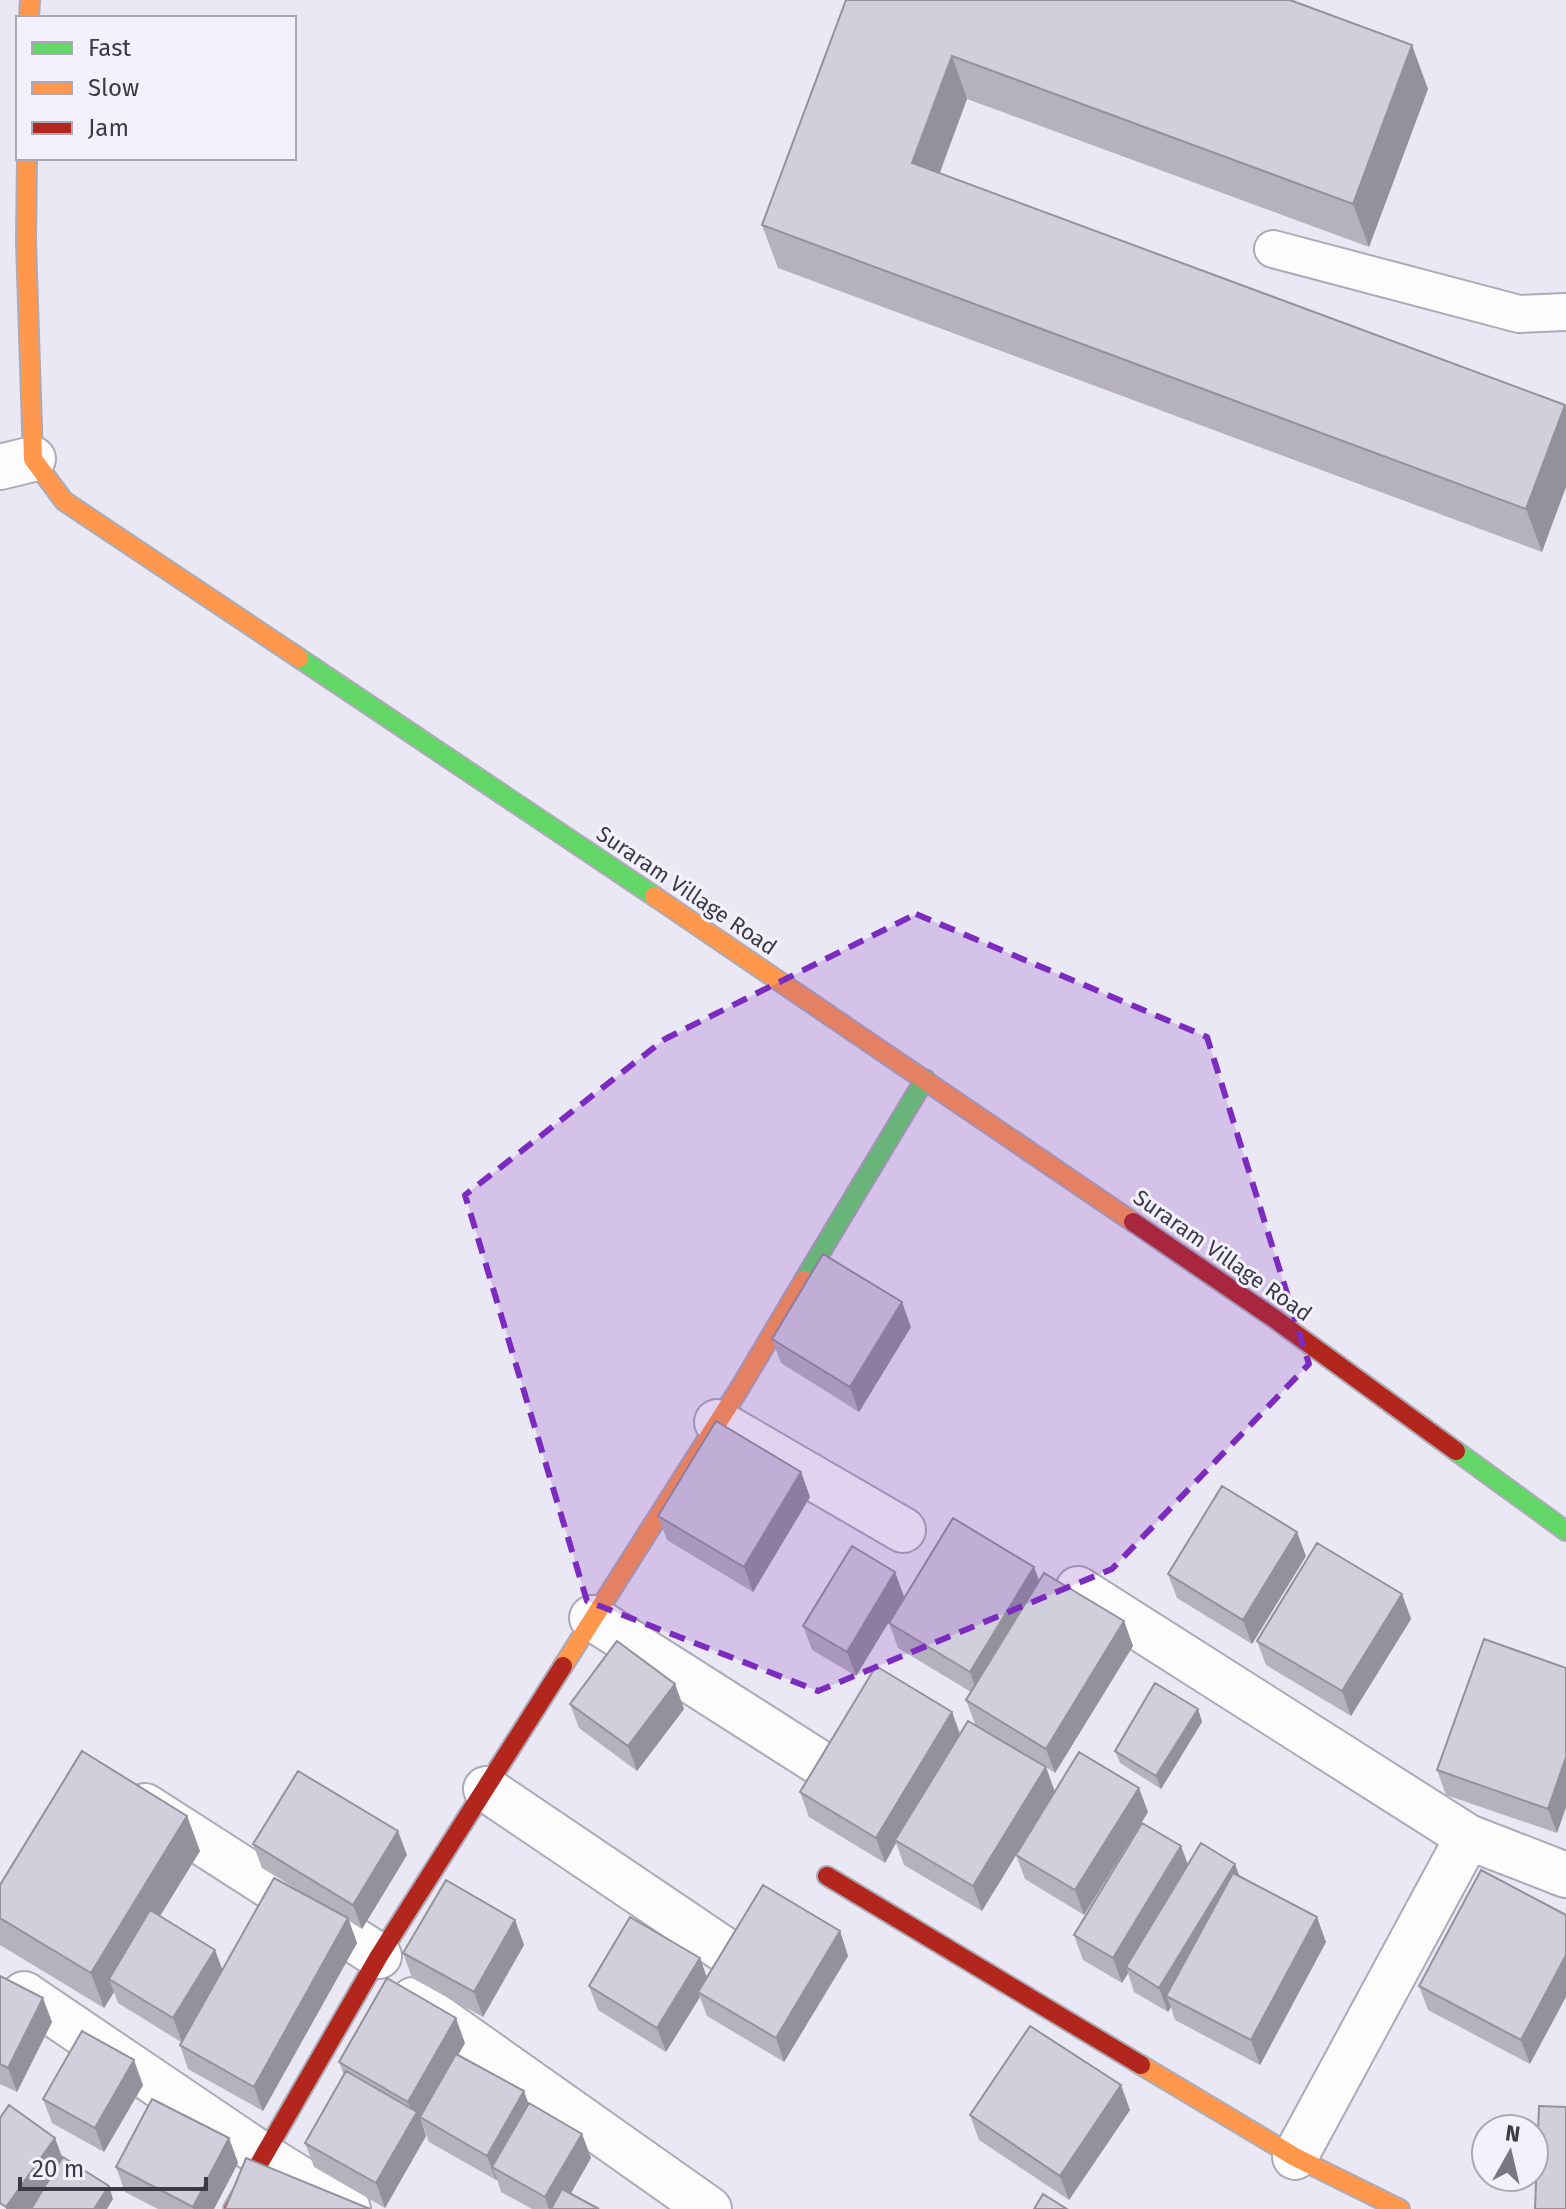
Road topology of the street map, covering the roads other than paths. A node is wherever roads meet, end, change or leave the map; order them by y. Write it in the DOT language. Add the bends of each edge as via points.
graph roads {
  1 [pos="27,160"];
  2 [pos="13,232"];
  3 [pos="1273,249"];
  4 [pos="1566,312"];
  5 [pos="16,463"];
  6 [pos="925,1079"];
  7 [pos="717,1422"];
  8 [pos="903,1530"];
  9 [pos="1566,1531"];
  10 [pos="1078,1589"];
  11 [pos="592,1618"];
  12 [pos="826,1767"];
  13 [pos="486,1789"];
  14 [pos="132,1798"];
  15 [pos="1468,1837"];
  16 [pos="1566,1875"];
  17 [pos="827,1876"];
  18 [pos="723,1949"];
  19 [pos="376,1963"];
  20 [pos="24,1994"];
  21 [pos="265,2157"];
  22 [pos="1295,2157"];
  23 [pos="233,2209"];
  24 [pos="348,2209"];
  25 [pos="709,2209"];
  26 [pos="1400,2209"];
  1 -- 2 [label="main road, Suraram Village Road"];
  2 -- 5 [label="main road, Suraram Village Road"];
  3 -- 4 [label="lane" via="1519,314"];
  5 -- 6 [label="main road, Suraram Village Road" via="64,501"];
  6 -- 7 [label="main road"];
  6 -- 9 [label="main road, Suraram Village Road" via="1275,1319"];
  7 -- 8 [label="street"];
  7 -- 11 [label="main road"];
  10 -- 15 [label="street"];
  11 -- 12 [label="street"];
  11 -- 13 [label="main road"];
  13 -- 18 [label="street"];
  13 -- 19 [label="main road"];
  14 -- 19 [label="street"];
  15 -- 16 [label="street"];
  15 -- 22 [label="street"];
  17 -- 22 [label="main road"];
  19 -- 21 [label="main road"];
  19 -- 25 [label="street"];
  20 -- 21 [label="street"];
  21 -- 23 [label="main road"];
  21 -- 24 [label="street"];
  22 -- 26 [label="main road"];
}
